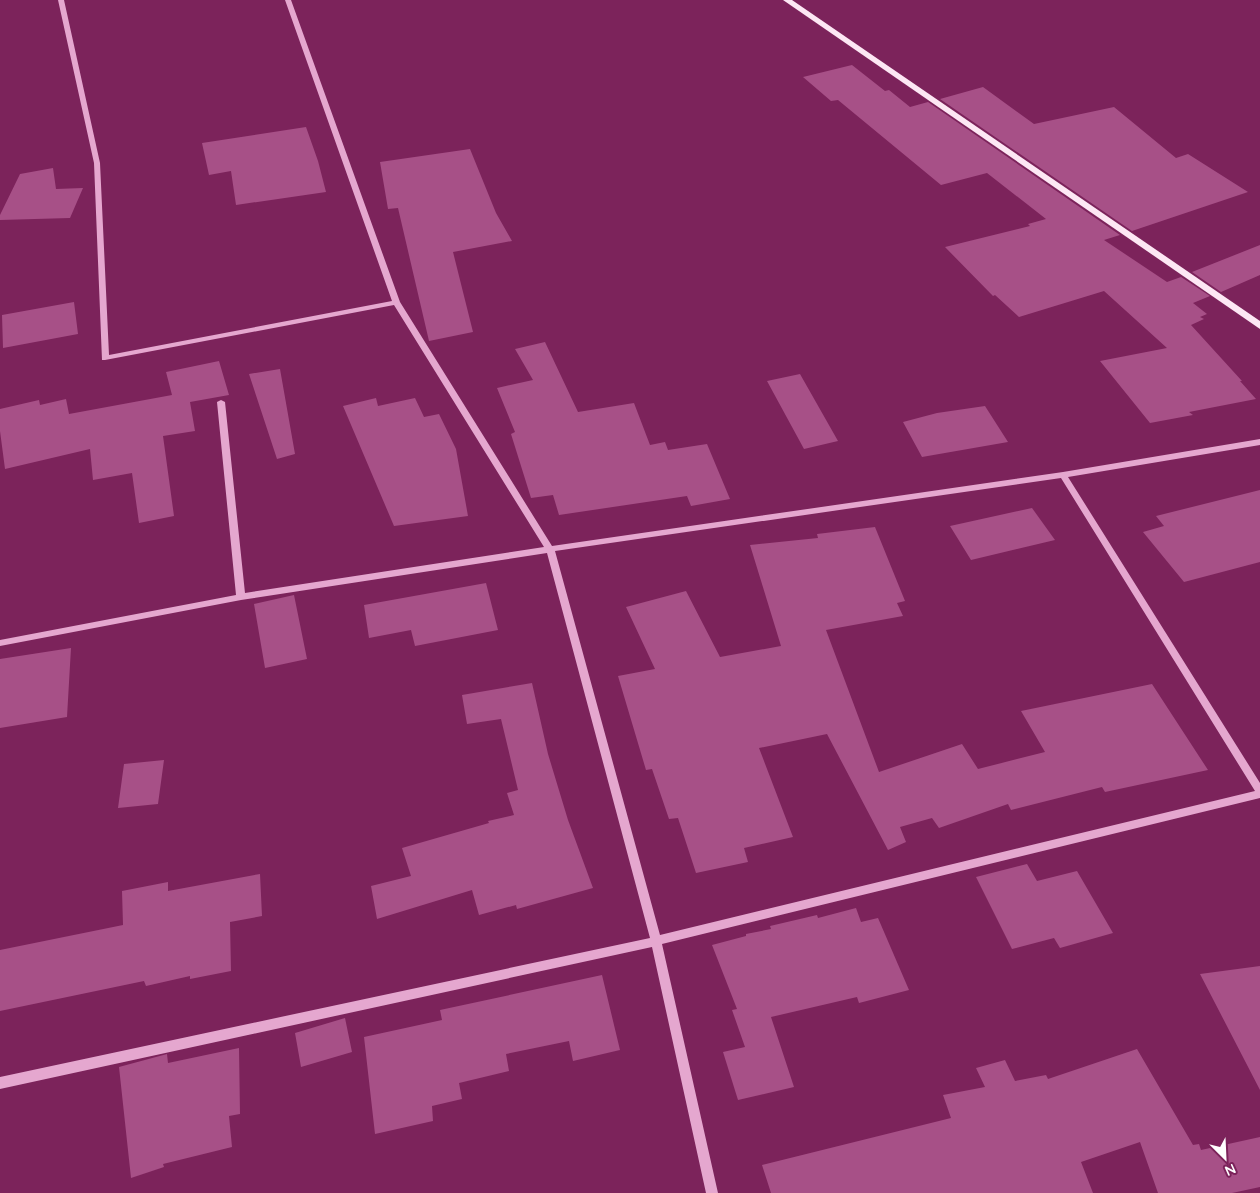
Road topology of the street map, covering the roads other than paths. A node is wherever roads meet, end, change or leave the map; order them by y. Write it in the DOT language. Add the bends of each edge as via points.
graph roads {
  1 [pos="62,0"];
  2 [pos="288,0"];
  3 [pos="787,0"];
  4 [pos="396,302"];
  5 [pos="1260,326"];
  6 [pos="221,402"];
  7 [pos="1260,442"];
  8 [pos="1063,475"];
  9 [pos="550,549"];
  10 [pos="241,597"];
  11 [pos="0,643"];
  12 [pos="1260,793"];
  13 [pos="656,941"];
  14 [pos="0,1084"];
  15 [pos="712,1193"];
  1 -- 4 [label="street" via="98,163 105,358"];
  2 -- 4 [label="street"];
  3 -- 5 [label="main road"];
  4 -- 9 [label="street"];
  6 -- 10 [label="street"];
  7 -- 8 [label="street"];
  8 -- 9 [label="street"];
  8 -- 12 [label="street"];
  9 -- 10 [label="street"];
  9 -- 13 [label="street"];
  10 -- 11 [label="street"];
  12 -- 13 [label="street"];
  13 -- 14 [label="street"];
  13 -- 15 [label="street"];
}
